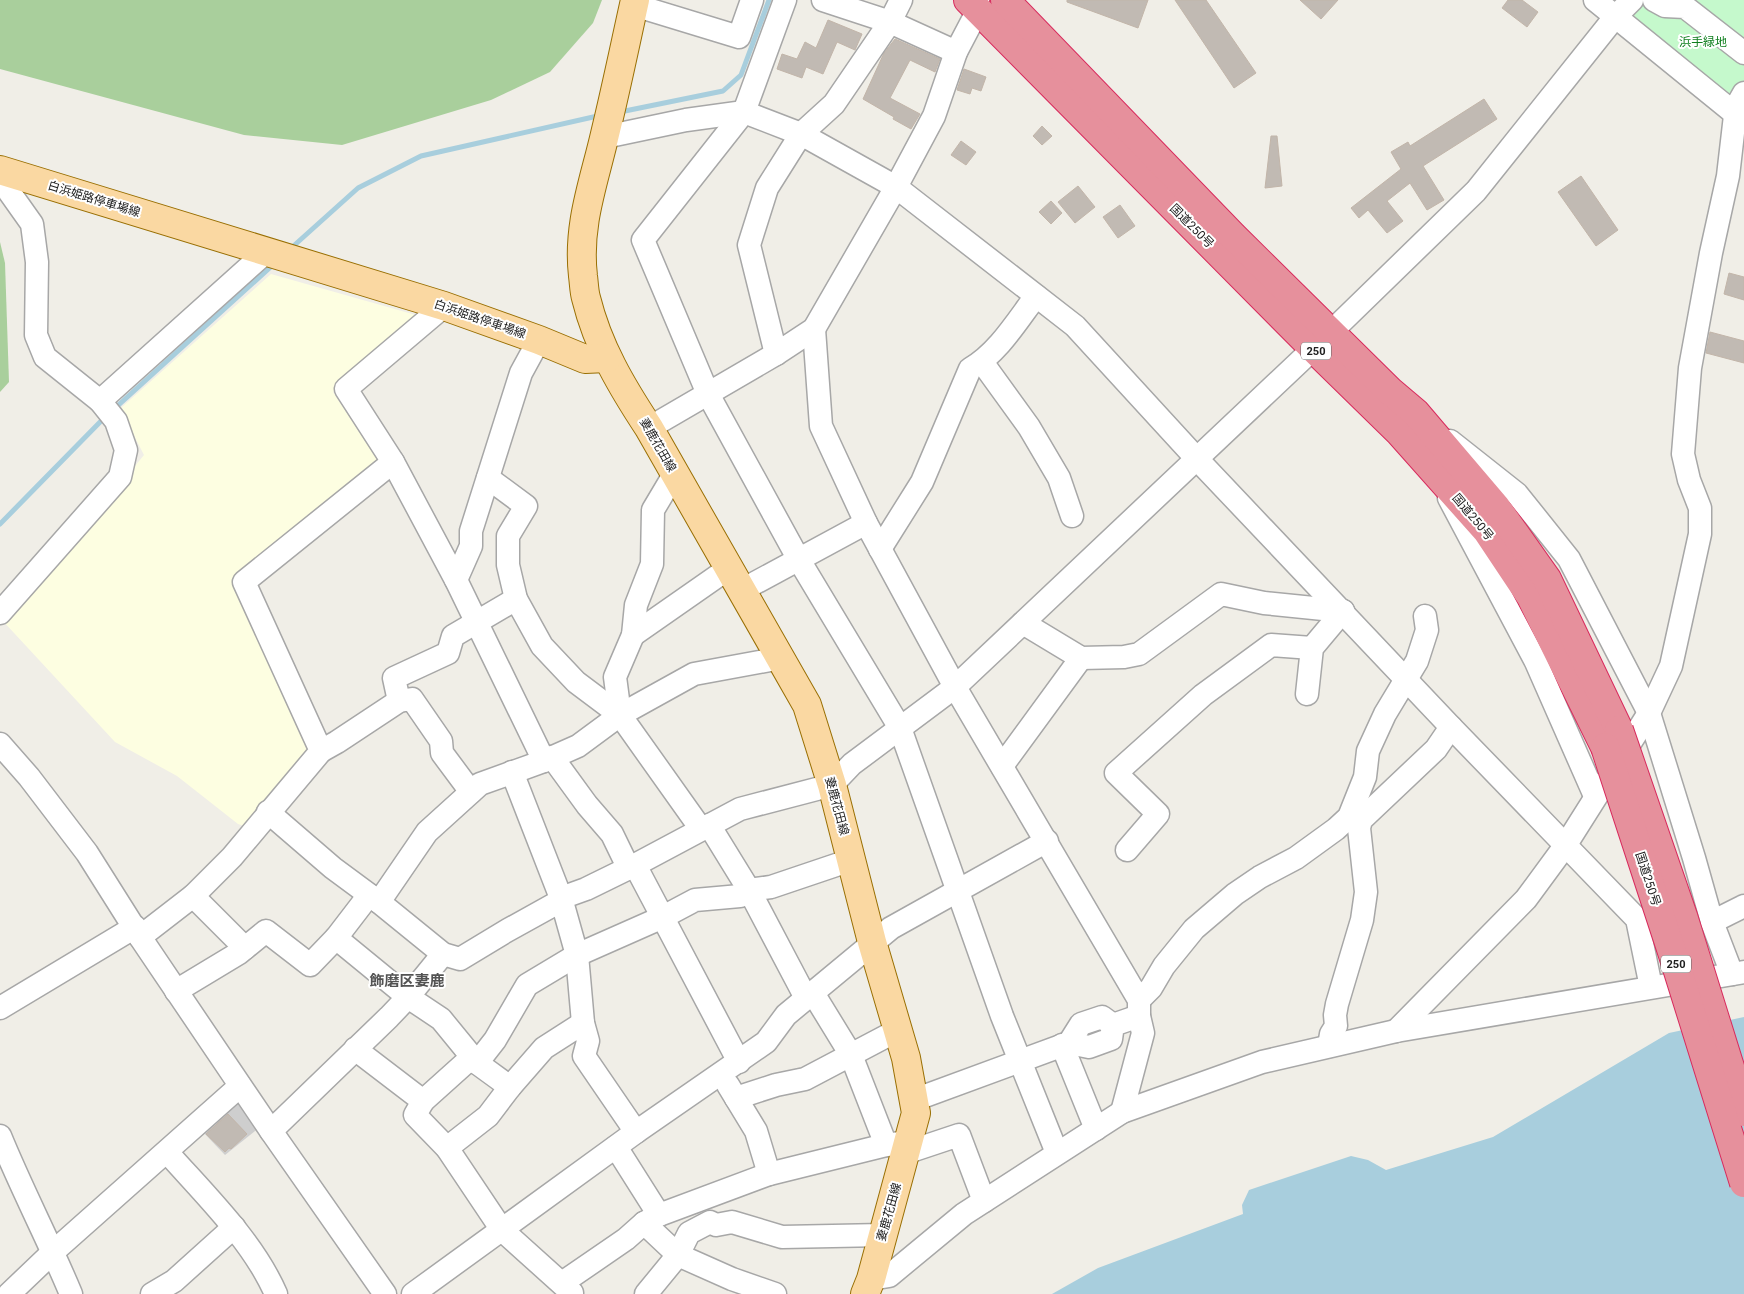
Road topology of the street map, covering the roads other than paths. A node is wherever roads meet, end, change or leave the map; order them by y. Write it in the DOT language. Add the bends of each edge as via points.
graph roads {
  1 [pos="752,0"];
  2 [pos="785,0"];
  3 [pos="823,0"];
  4 [pos="901,0"];
  5 [pos="1004,0"];
  6 [pos="1595,0"];
  7 [pos="1632,0"];
  8 [pos="1654,0"];
  9 [pos="635,2"];
  10 [pos="975,3"];
  11 [pos="1688,3"];
  12 [pos="1615,17"];
  13 [pos="890,22"];
  14 [pos="956,52"];
  15 [pos="1744,53"];
  16 [pos="1744,93"];
  17 [pos="744,112"];
  18 [pos="1739,118"];
  19 [pos="606,131"];
  20 [pos="801,134"];
  21 [pos="5,171"];
  22 [pos="896,187"];
  23 [pos="266,252"];
  24 [pos="1036,296"];
  25 [pos="444,306"];
  26 [pos="814,329"];
  27 [pos="539,340"];
  28 [pos="1322,340"];
  29 [pos="776,354"];
  30 [pos="607,358"];
  31 [pos="982,362"];
  32 [pos="708,394"];
  33 [pos="100,401"];
  34 [pos="1416,413"];
  35 [pos="649,428"];
  36 [pos="1197,459"];
  37 [pos="393,462"];
  38 [pos="675,473"];
  39 [pos="1435,473"];
  40 [pos="488,478"];
  41 [pos="1072,516"];
  42 [pos="866,523"];
  43 [pos="880,549"];
  44 [pos="799,560"];
  45 [pos="735,579"];
  46 [pos="456,580"];
  47 [pos="516,599"];
  48 [pos="1343,612"];
  49 [pos="0,613"];
  50 [pos="1425,616"];
  51 [pos="476,623"];
  52 [pos="1023,623"];
  53 [pos="633,635"];
  54 [pos="1312,648"];
  55 [pos="781,658"];
  56 [pos="1081,658"];
  57 [pos="1406,679"];
  58 [pos="955,687"];
  59 [pos="1307,694"];
  60 [pos="399,701"];
  61 [pos="1649,713"];
  62 [pos="620,715"];
  63 [pos="1451,727"];
  64 [pos="900,728"];
  65 [pos="1612,738"];
  66 [pos="0,744"];
  67 [pos="321,751"];
  68 [pos="548,759"];
  69 [pos="1002,766"];
  70 [pos="512,772"];
  71 [pos="832,785"];
  72 [pos="471,792"];
  73 [pos="1595,796"];
  74 [pos="268,812"];
  75 [pos="705,827"];
  76 [pos="1047,842"];
  77 [pos="1565,846"];
  78 [pos="1127,850"];
  79 [pos="851,860"];
  80 [pos="632,866"];
  81 [pos="749,890"];
  82 [pos="959,891"];
  83 [pos="193,896"];
  84 [pos="561,898"];
  85 [pos="374,899"];
  86 [pos="1744,906"];
  87 [pos="663,917"];
  88 [pos="1712,922"];
  89 [pos="137,932"];
  90 [pos="336,938"];
  91 [pos="872,942"];
  92 [pos="246,948"];
  93 [pos="443,954"];
  94 [pos="577,955"];
  95 [pos="1738,973"];
  96 [pos="1651,987"];
  97 [pos="176,991"];
  98 [pos="408,996"];
  99 [pos="809,996"];
  100 [pos="0,1008"];
  101 [pos="1139,1008"];
  102 [pos="583,1023"];
  103 [pos="898,1030"];
  104 [pos="1396,1031"];
  105 [pos="1066,1044"];
  106 [pos="1329,1046"];
  107 [pos="355,1049"];
  108 [pos="852,1055"];
  109 [pos="474,1060"];
  110 [pos="1020,1060"];
  111 [pos="731,1068"];
  112 [pos="240,1086"];
  113 [pos="510,1087"];
  114 [pos="736,1098"];
  115 [pos="914,1100"];
  116 [pos="423,1101"];
  117 [pos="1122,1112"];
  118 [pos="1744,1112"];
  119 [pos="1096,1129"];
  120 [pos="271,1131"];
  121 [pos="636,1132"];
  122 [pos="0,1136"];
  123 [pos="616,1147"];
  124 [pos="900,1147"];
  125 [pos="447,1148"];
  126 [pos="167,1152"];
  127 [pos="1057,1153"];
  128 [pos="769,1174"];
  129 [pos="1744,1183"];
  130 [pos="708,1197"];
  131 [pos="984,1201"];
  132 [pos="652,1219"];
  133 [pos="716,1225"];
  134 [pos="234,1227"];
  135 [pos="502,1230"];
  136 [pos="882,1235"];
  137 [pos="54,1252"];
  138 [pos="678,1255"];
  139 [pos="868,1287"];
  140 [pos="177,1288"];
  141 [pos="567,1288"];
  142 [pos="267,1290"];
  143 [pos="9,1294"];
  144 [pos="71,1294"];
  145 [pos="152,1294"];
  146 [pos="385,1294"];
  147 [pos="412,1294"];
  148 [pos="646,1294"];
  149 [pos="775,1294"];
  1 -- 9 [label="street" via="739,37"];
  2 -- 17 [label="street"];
  3 -- 13 [label="street"];
  4 -- 13 [label="street"];
  5 -- 28 [label="highway, 国道250号 / 250" via="1233,236"];
  6 -- 12 [label="street"];
  7 -- 12 [label="street"];
  8 -- 11 [label="street" via="1665,6"];
  9 -- 19 [label="main road"];
  10 -- 14 [label="street"];
  10 -- 28 [label="highway, 国道250号 / 250"];
  11 -- 15 [label="street"];
  12 -- 18 [label="street"];
  12 -- 28 [label="street" via="1476,191"];
  13 -- 14 [label="street"];
  13 -- 20 [label="street" via="834,104"];
  14 -- 22 [label="street" via="934,116"];
  16 -- 18 [label="street" via="1736,107"];
  17 -- 19 [label="street"];
  17 -- 20 [label="street"];
  17 -- 32 [label="street" via="643,240"];
  18 -- 61 [label="street" via="1690,368 1684,454 1689,480 1700,508 1700,534 1670,666"];
  19 -- 30 [label="main road" via="588,197 582,232 582,266 586,298"];
  20 -- 22 [label="street"];
  20 -- 29 [label="street" via="767,188 749,245"];
  21 -- 23 [label="main road, 白浜姫路停車場線"];
  21 -- 33 [label="street" via="10,193 32,224 37,262 36,335 42,350 45,357"];
  22 -- 24 [label="street"];
  22 -- 26 [label="street"];
  23 -- 25 [label="main road, 白浜姫路停車場線"];
  23 -- 33 [label="street"];
  24 -- 31 [label="street"];
  24 -- 36 [label="street" via="1075,326"];
  25 -- 27 [label="main road, 白浜姫路停車場線"];
  25 -- 37 [label="street" via="346,389"];
  26 -- 29 [label="street"];
  26 -- 42 [label="street" via="821,426"];
  27 -- 30 [label="main road, 白浜姫路停車場線" via="584,359"];
  27 -- 40 [label="street" via="521,373"];
  28 -- 34 [label="highway, 国道250号 / 250"];
  28 -- 36 [label="street"];
  28 -- 39 [label="highway, 国道250号 / 250"];
  29 -- 32 [label="street"];
  30 -- 35 [label="main road, 妻鹿花田線"];
  31 -- 41 [label="street" via="1029,427 1058,478"];
  31 -- 43 [label="street" via="970,369 922,482"];
  32 -- 35 [label="street"];
  32 -- 44 [label="street"];
  33 -- 49 [label="street" via="116,421 126,450 120,477"];
  34 -- 61 [label="street" via="1518,494 1569,559"];
  34 -- 65 [label="highway, 国道250号 / 250" via="1496,507 1548,579"];
  35 -- 38 [label="main road, 妻鹿花田線"];
  36 -- 48 [label="street"];
  36 -- 52 [label="street"];
  37 -- 46 [label="street"];
  37 -- 67 [label="street" via="244,582"];
  38 -- 45 [label="main road, 妻鹿花田線"];
  38 -- 53 [label="street" via="653,510 652,564 636,606"];
  39 -- 65 [label="highway, 国道250号 / 250" via="1487,531 1531,597"];
  39 -- 73 [label="street" via="1536,662"];
  40 -- 46 [label="street" via="471,531 471,546"];
  40 -- 47 [label="street" via="526,506 508,536 508,565"];
  42 -- 43 [label="street"];
  42 -- 44 [label="street"];
  43 -- 58 [label="street"];
  44 -- 45 [label="street"];
  44 -- 64 [label="street"];
  45 -- 53 [label="street"];
  45 -- 55 [label="main road, 妻鹿花田線"];
  46 -- 51 [label="street"];
  47 -- 51 [label="street"];
  47 -- 62 [label="street" via="542,646 576,682"];
  48 -- 54 [label="street"];
  48 -- 56 [label="street" via="1264,603 1221,594 1139,654"];
  48 -- 57 [label="street"];
  50 -- 57 [label="street" via="1427,630 1423,644"];
  51 -- 60 [label="street" via="453,636 448,654 394,678"];
  51 -- 68 [label="street"];
  52 -- 56 [label="street"];
  52 -- 58 [label="street"];
  53 -- 62 [label="street" via="615,677"];
  54 -- 59 [label="street"];
  54 -- 78 [label="street" via="1271,645 1202,695 1116,773 1158,814"];
  55 -- 62 [label="street" via="694,674"];
  55 -- 71 [label="main road, 妻鹿花田線" via="807,705"];
  56 -- 69 [label="street"];
  57 -- 63 [label="street"];
  57 -- 101 [label="street" via="1368,752 1366,777 1348,817 1296,858 1235,894 1200,923 1164,966"];
  58 -- 64 [label="street"];
  58 -- 69 [label="street"];
  60 -- 67 [label="street"];
  60 -- 72 [label="street" via="412,698 441,741 442,754"];
  61 -- 73 [label="street"];
  61 -- 88 [label="street"];
  62 -- 68 [label="street" via="578,746"];
  62 -- 75 [label="street"];
  63 -- 77 [label="street"];
  63 -- 106 [label="street" via="1436,749 1361,820 1359,828 1366,892 1364,911 1337,1004 1336,1026"];
  64 -- 71 [label="street" via="852,764"];
  64 -- 82 [label="street"];
  65 -- 118 [label="highway, 国道250号 / 250, bridge" via="1683,916"];
  65 -- 129 [label="highway, 国道250号 / 250, bridge" via="1672,952"];
  66 -- 89 [label="street" via="87,853"];
  67 -- 74 [label="street"];
  68 -- 70 [label="street"];
  68 -- 80 [label="street" via="612,834"];
  69 -- 76 [label="street"];
  70 -- 72 [label="street" via="480,784"];
  70 -- 84 [label="street"];
  71 -- 75 [label="street" via="740,808"];
  71 -- 79 [label="main road, 妻鹿花田線"];
  72 -- 85 [label="street" via="427,832"];
  73 -- 77 [label="street"];
  74 -- 83 [label="street" via="232,857"];
  74 -- 85 [label="street"];
  75 -- 80 [label="street"];
  75 -- 81 [label="street"];
  76 -- 82 [label="street"];
  76 -- 101 [label="street"];
  77 -- 96 [label="street" via="1637,919"];
  77 -- 104 [label="street" via="1526,899"];
  79 -- 81 [label="street" via="771,887"];
  79 -- 91 [label="main road, 妻鹿花田線"];
  80 -- 84 [label="street"];
  80 -- 87 [label="street"];
  81 -- 87 [label="street" via="740,896 695,900"];
  81 -- 99 [label="street"];
  82 -- 91 [label="street"];
  82 -- 110 [label="street"];
  83 -- 89 [label="street"];
  83 -- 92 [label="street"];
  84 -- 93 [label="street" via="460,960"];
  84 -- 94 [label="street"];
  85 -- 90 [label="street"];
  85 -- 93 [label="street"];
  86 -- 88 [label="street"];
  87 -- 94 [label="street"];
  87 -- 111 [label="street"];
  88 -- 95 [label="street"];
  89 -- 97 [label="street"];
  89 -- 100 [label="street"];
  90 -- 92 [label="street" via="310,965 266,931"];
  90 -- 98 [label="street"];
  91 -- 99 [label="street"];
  91 -- 103 [label="main road, 妻鹿花田線"];
  92 -- 97 [label="street"];
  93 -- 98 [label="street"];
  94 -- 102 [label="street"];
  94 -- 109 [label="street" via="528,985 495,1040"];
  95 -- 96 [label="street"];
  96 -- 104 [label="street"];
  97 -- 112 [label="street"];
  98 -- 107 [label="street"];
  98 -- 109 [label="street" via="441,1019"];
  99 -- 108 [label="street"];
  99 -- 111 [label="street" via="786,1015 766,1042"];
  101 -- 105 [label="street" via="1113,1025 1102,1017 1081,1024"];
  101 -- 117 [label="street" via="1143,1033"];
  102 -- 113 [label="street" via="544,1048"];
  102 -- 121 [label="street" via="588,1041 584,1056"];
  103 -- 108 [label="street"];
  103 -- 115 [label="main road, 妻鹿花田線"];
  104 -- 106 [label="street"];
  105 -- 110 [label="street"];
  105 -- 119 [label="street"];
  106 -- 117 [label="street" via="1262,1062"];
  107 -- 116 [label="street"];
  107 -- 120 [label="street"];
  108 -- 114 [label="street" via="805,1079"];
  108 -- 124 [label="street"];
  109 -- 113 [label="street"];
  109 -- 116 [label="street"];
  110 -- 115 [label="street"];
  110 -- 127 [label="street"];
  111 -- 114 [label="street"];
  111 -- 121 [label="street"];
  112 -- 120 [label="street"];
  112 -- 126 [label="street"];
  113 -- 125 [label="street" via="488,1116"];
  114 -- 128 [label="street" via="756,1131"];
  115 -- 124 [label="main road, 妻鹿花田線" via="916,1113"];
  116 -- 125 [label="street" via="415,1115"];
  117 -- 119 [label="street"];
  119 -- 127 [label="street"];
  120 -- 146 [label="street"];
  121 -- 123 [label="street"];
  122 -- 137 [label="street"];
  123 -- 132 [label="street"];
  123 -- 135 [label="street"];
  124 -- 128 [label="street"];
  124 -- 131 [label="street" via="959,1134"];
  124 -- 136 [label="main road, 妻鹿花田線"];
  125 -- 135 [label="street"];
  126 -- 134 [label="street"];
  126 -- 137 [label="street"];
  127 -- 131 [label="street"];
  128 -- 130 [label="street"];
  130 -- 132 [label="street"];
  130 -- 133 [label="street"];
  131 -- 139 [label="street" via="890,1276"];
  132 -- 138 [label="street"];
  132 -- 141 [label="street"];
  133 -- 136 [label="street" via="732,1222 782,1237"];
  133 -- 138 [label="street" via="710,1222 689,1233"];
  134 -- 140 [label="street"];
  134 -- 142 [label="street"];
  135 -- 141 [label="street"];
  135 -- 147 [label="street"];
  136 -- 139 [label="main road, 妻鹿花田線"];
  137 -- 143 [label="street"];
  137 -- 144 [label="street"];
  138 -- 148 [label="street"];
  138 -- 149 [label="street"];
  140 -- 145 [label="street"];
}
